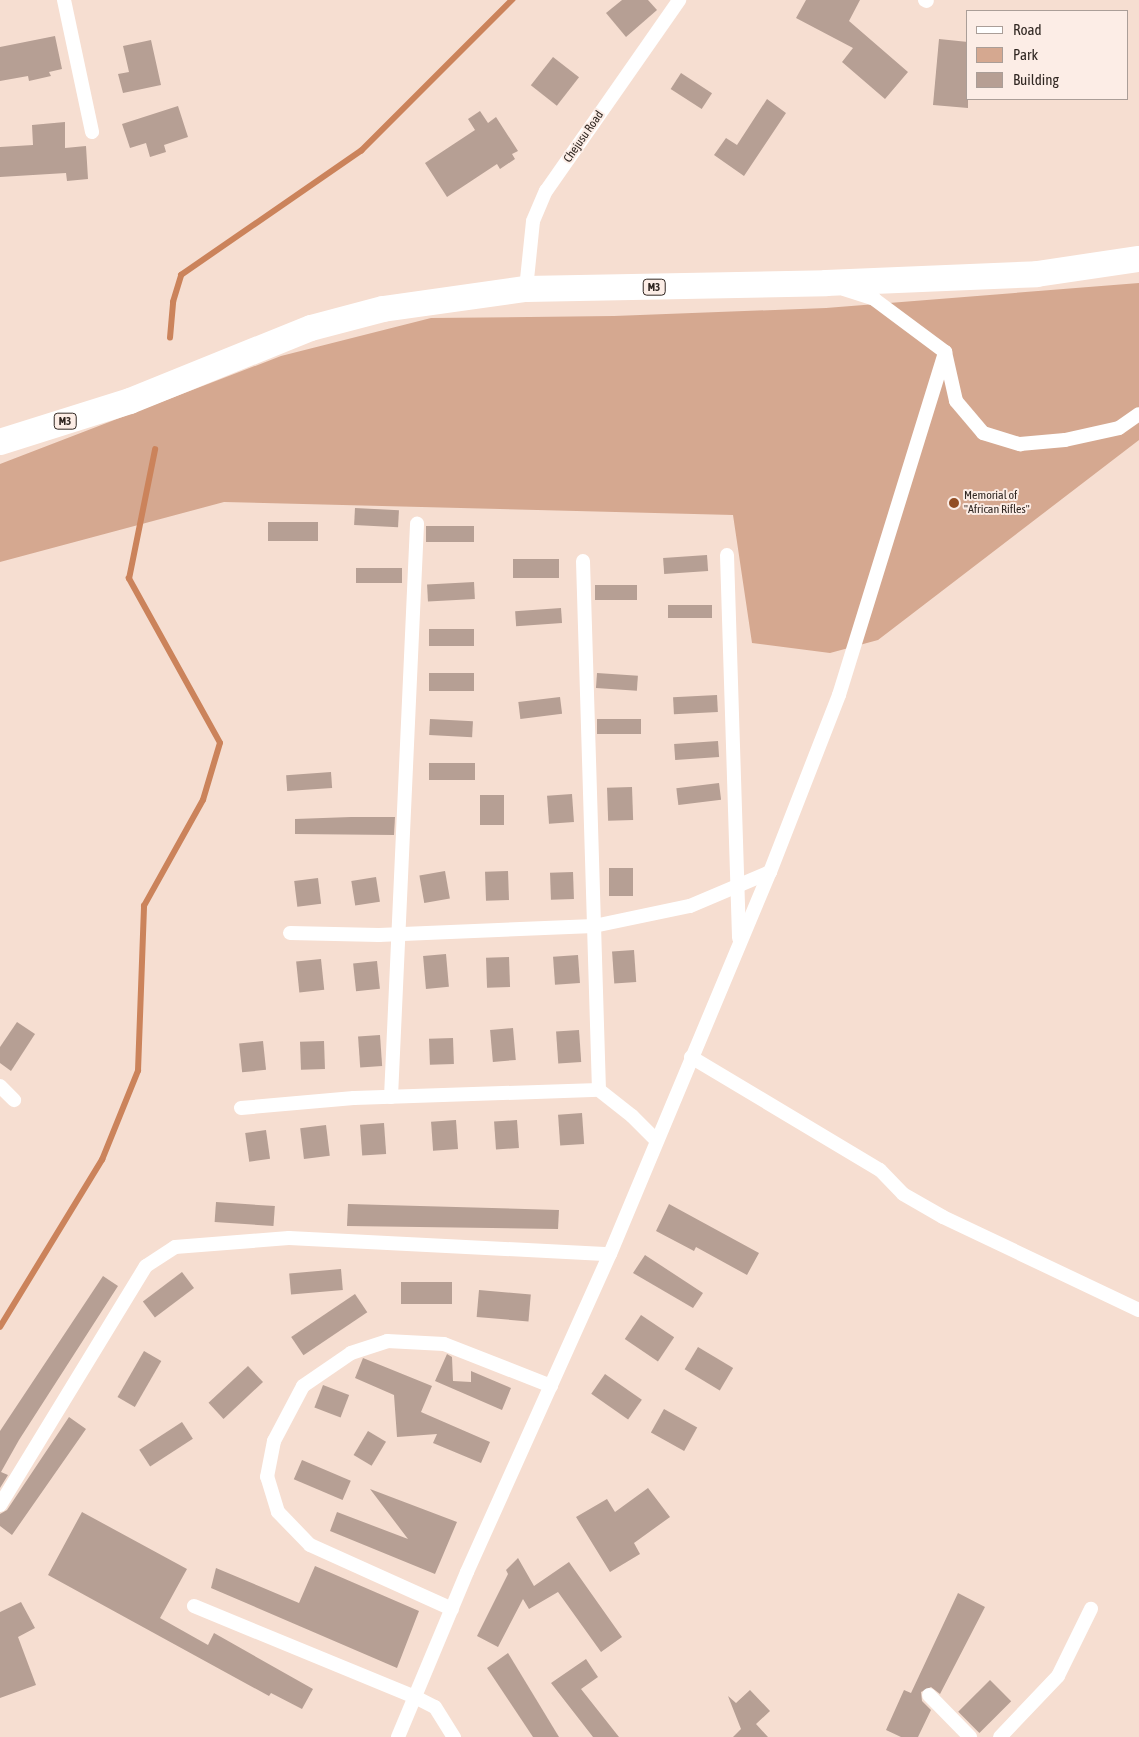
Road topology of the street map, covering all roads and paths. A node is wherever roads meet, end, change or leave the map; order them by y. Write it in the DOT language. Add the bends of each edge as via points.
graph roads {
  1 [pos="64,0"];
  2 [pos="680,0"];
  3 [pos="92,132"];
  4 [pos="1139,259"];
  5 [pos="826,284"];
  6 [pos="526,289"];
  7 [pos="945,352"];
  8 [pos="1139,414"];
  9 [pos="0,442"];
  10 [pos="417,524"];
  11 [pos="728,556"];
  12 [pos="583,561"];
  13 [pos="770,872"];
  14 [pos="737,888"];
  15 [pos="594,926"];
  16 [pos="290,933"];
  17 [pos="396,934"];
  18 [pos="739,941"];
  19 [pos="691,1057"];
  20 [pos="0,1086"];
  21 [pos="599,1090"];
  22 [pos="391,1097"];
  23 [pos="14,1100"];
  24 [pos="241,1108"];
  25 [pos="656,1141"];
  26 [pos="610,1254"];
  27 [pos="1139,1310"];
  28 [pos="551,1386"];
  29 [pos="0,1505"];
  30 [pos="194,1606"];
  31 [pos="452,1609"];
  32 [pos="1091,1609"];
  33 [pos="929,1695"];
  34 [pos="414,1697"];
  35 [pos="398,1737"];
  36 [pos="454,1737"];
  37 [pos="970,1737"];
  38 [pos="1000,1737"];
  1 -- 3 [label="street"];
  2 -- 6 [label="street, Chejusu Road" via="546,191 533,221"];
  4 -- 5 [label="highway, M3" via="1037,274"];
  5 -- 6 [label="highway, M3"];
  5 -- 7 [label="street" via="874,299"];
  6 -- 9 [label="highway, M3" via="383,309 345,318 311,328 130,402"];
  7 -- 8 [label="street" via="956,401 983,433 1020,444 1065,440 1119,428"];
  7 -- 13 [label="street" via="839,694"];
  10 -- 17 [label="street" via="407,777"];
  11 -- 14 [label="street"];
  12 -- 15 [label="street" via="586,754"];
  13 -- 14 [label="street"];
  13 -- 18 [label="street"];
  14 -- 15 [label="street" via="690,906"];
  14 -- 18 [label="street"];
  15 -- 17 [label="street"];
  15 -- 21 [label="street"];
  16 -- 17 [label="street"];
  17 -- 22 [label="street"];
  18 -- 19 [label="street"];
  19 -- 25 [label="street"];
  19 -- 27 [label="street" via="880,1170 911,1199"];
  20 -- 23 [label="street"];
  21 -- 22 [label="street"];
  21 -- 25 [label="street" via="632,1116"];
  22 -- 24 [label="street"];
  25 -- 26 [label="street"];
  26 -- 28 [label="street"];
  26 -- 29 [label="street" via="289,1238 175,1247 146,1266"];
  28 -- 31 [label="street"];
  28 -- 31 [label="street" via="444,1344 387,1340 351,1352 303,1386 274,1441 267,1477 278,1512 310,1545"];
  30 -- 34 [label="street"];
  31 -- 34 [label="street"];
  32 -- 38 [label="street" via="1058,1676"];
  33 -- 37 [label="street"];
  34 -- 35 [label="street"];
  34 -- 36 [label="street" via="435,1707"];
}
